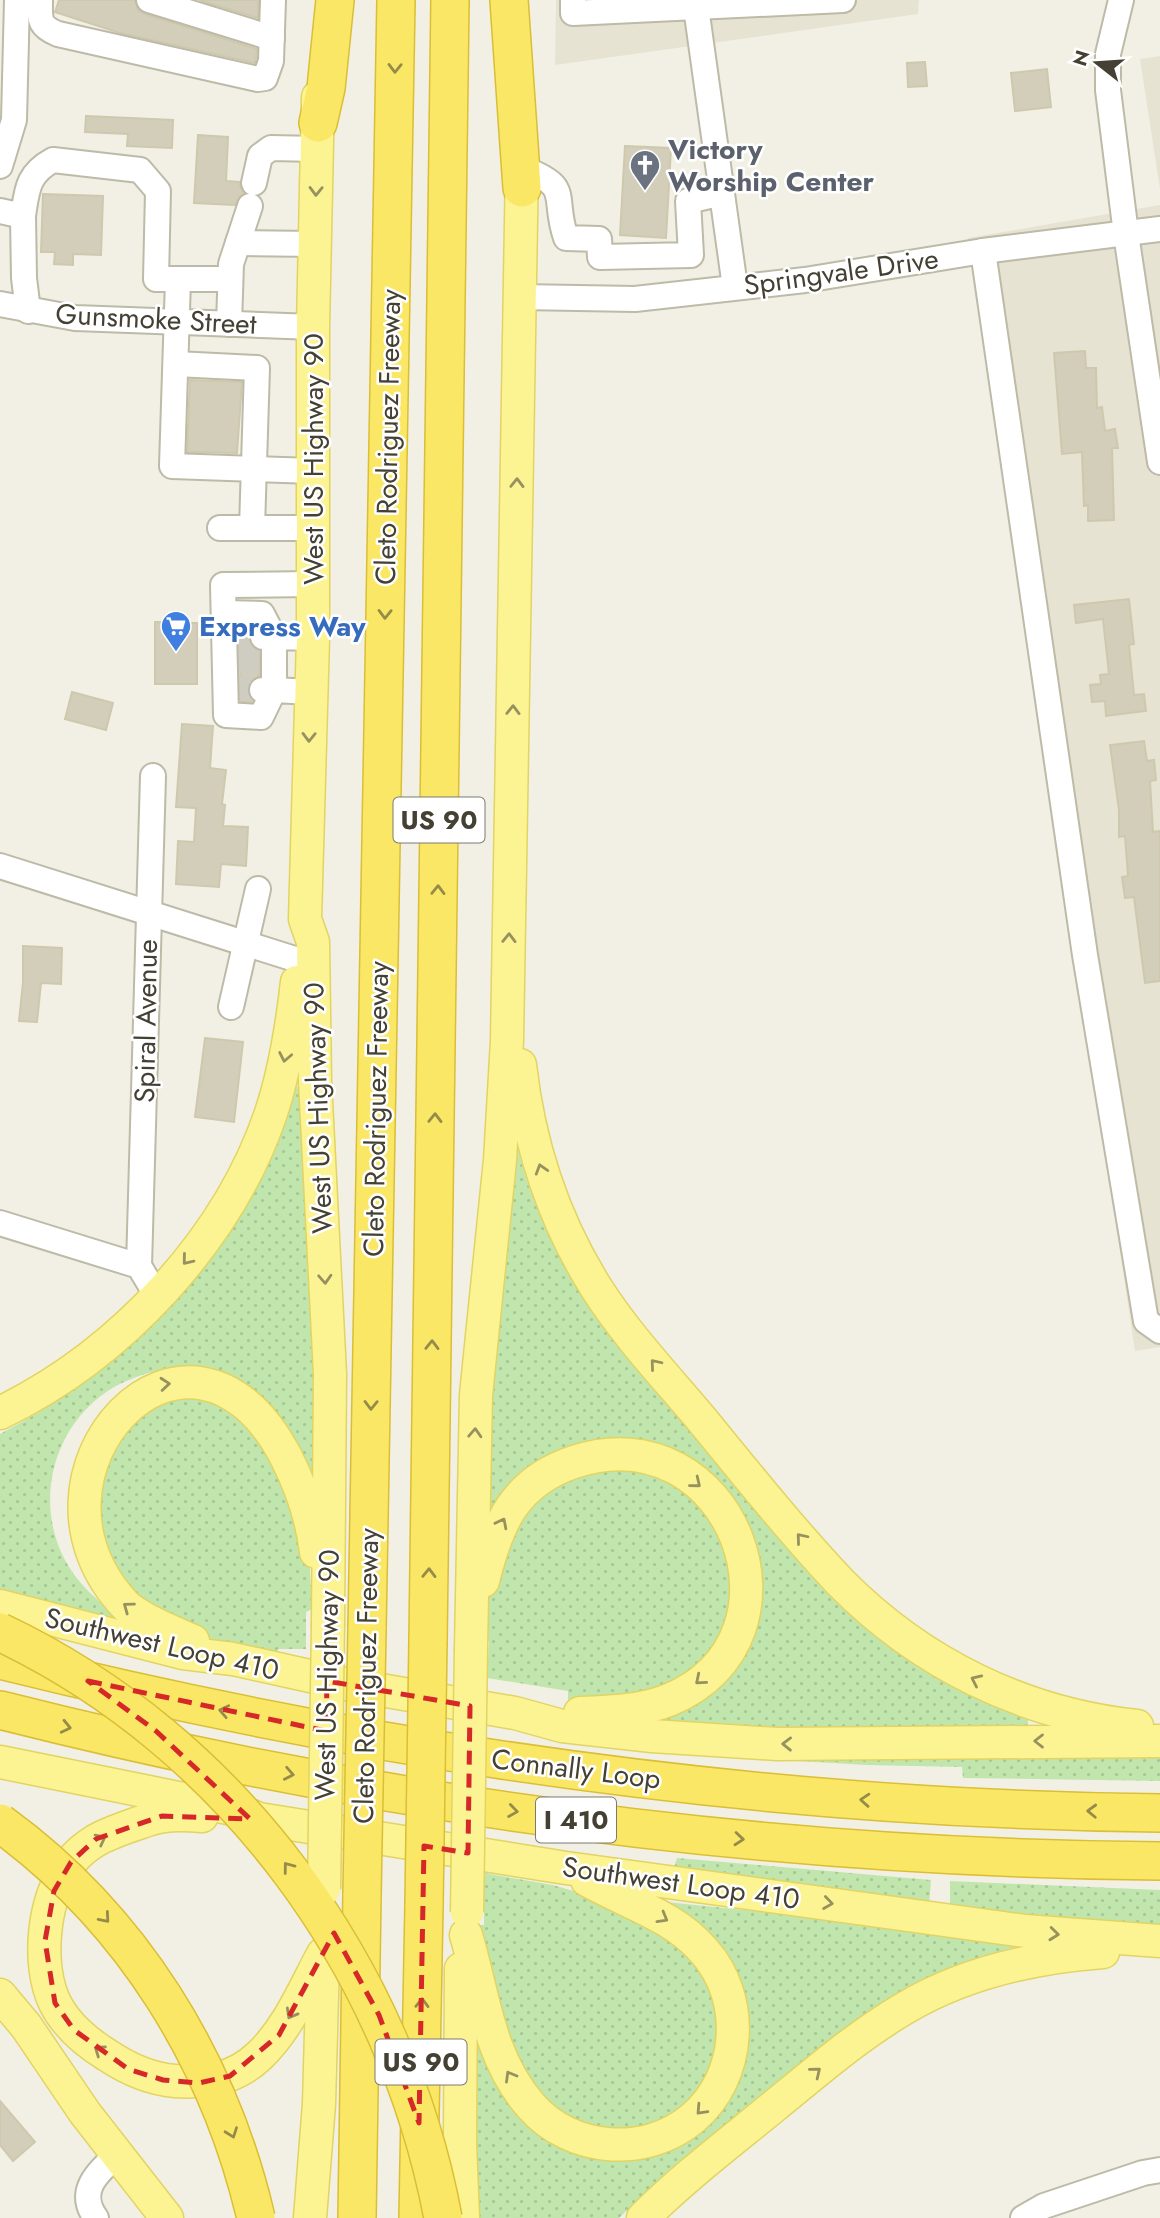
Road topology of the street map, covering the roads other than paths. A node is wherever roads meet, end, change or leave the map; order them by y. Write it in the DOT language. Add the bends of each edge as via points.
graph roads {
  1 [pos="17,0"];
  2 [pos="40,0"];
  3 [pos="149,0"];
  4 [pos="273,0"];
  5 [pos="319,0"];
  6 [pos="335,0"];
  7 [pos="396,0"];
  8 [pos="450,0"];
  9 [pos="509,0"];
  10 [pos="525,0"];
  11 [pos="573,0"];
  12 [pos="843,0"];
  13 [pos="1121,0"];
  14 [pos="696,3"];
  15 [pos="272,38"];
  16 [pos="317,136"];
  17 [pos="0,166"];
  18 [pos="522,178"];
  19 [pos="722,193"];
  20 [pos="11,213"];
  21 [pos="1160,229"];
  22 [pos="1126,234"];
  23 [pos="238,243"];
  24 [pos="315,244"];
  25 [pos="983,251"];
  26 [pos="230,279"];
  27 [pos="178,280"];
  28 [pos="735,287"];
  29 [pos="520,297"];
  30 [pos="0,304"];
  31 [pos="28,311"];
  32 [pos="177,322"];
  33 [pos="229,324"];
  34 [pos="313,327"];
  35 [pos="176,364"];
  36 [pos="1160,462"];
  37 [pos="253,469"];
  38 [pos="313,471"];
  39 [pos="220,528"];
  40 [pos="252,528"];
  41 [pos="313,528"];
  42 [pos="313,584"];
  43 [pos="269,637"];
  44 [pos="313,638"];
  45 [pos="229,642"];
  46 [pos="268,690"];
  47 [pos="311,692"];
  48 [pos="153,776"];
  49 [pos="0,866"];
  50 [pos="258,889"];
  51 [pos="149,912"];
  52 [pos="305,919"];
  53 [pos="245,945"];
  54 [pos="298,960"];
  55 [pos="508,1006"];
  56 [pos="231,1007"];
  57 [pos="0,1223"];
  58 [pos="139,1266"];
  59 [pos="157,1296"];
  60 [pos="1160,1331"];
  61 [pos="0,1413"];
  62 [pos="0,1606"];
  63 [pos="328,1618"];
  64 [pos="0,1632"];
  65 [pos="471,1636"];
  66 [pos="233,1659"];
  67 [pos="0,1660"];
  68 [pos="0,1710"];
  69 [pos="515,1713"];
  70 [pos="1160,1727"];
  71 [pos="1160,1741"];
  72 [pos="0,1762"];
  73 [pos="1160,1813"];
  74 [pos="259,1819"];
  75 [pos="0,1823"];
  76 [pos="1160,1861"];
  77 [pos="566,1868"];
  78 [pos="466,1924"];
  79 [pos="1146,1940"];
  80 [pos="323,1954"];
  81 [pos="0,1995"];
  82 [pos="118,2154"];
  83 [pos="358,2155"];
  84 [pos="1160,2170"];
  85 [pos="96,2218"];
  86 [pos="167,2218"];
  87 [pos="256,2218"];
  88 [pos="310,2218"];
  89 [pos="346,2218"];
  90 [pos="357,2218"];
  91 [pos="418,2218"];
  92 [pos="443,2218"];
  93 [pos="463,2218"];
  94 [pos="643,2218"];
  95 [pos="1023,2218"];
  1 -- 17 [label="street" via="14,120"];
  2 -- 15 [label="street" via="40,19 46,29 58,34 258,79 269,72"];
  3 -- 15 [label="street"];
  4 -- 15 [label="street"];
  5 -- 16 [label="main road, West US Highway 90"];
  6 -- 16 [label="highway"];
  7 -- 83 [label="highway, Cleto Rodriguez Freeway / US 90, one-way, bridge"];
  91 -- 8 [label="highway, Cleto Rodriguez Freeway / US 90, one-way, bridge"];
  9 -- 18 [label="highway"];
  10 -- 18 [label="main road"];
  11 -- 14 [label="street" via="573,13"];
  12 -- 14 [label="street"];
  13 -- 22 [label="street" via="1107,71"];
  14 -- 19 [label="street"];
  16 -- 23 [label="street" via="271,148 260,156"];
  16 -- 24 [label="main road, West US Highway 90, one-way"];
  18 -- 19 [label="street" via="546,178 555,185 566,237 599,239 600,257 691,255 688,201"];
  18 -- 29 [label="main road"];
  19 -- 28 [label="street"];
  20 -- 27 [label="street" via="29,181 52,160 140,170 158,191 156,279"];
  20 -- 31 [label="street"];
  21 -- 22 [label="street, Springvale Drive"];
  22 -- 25 [label="street, Springvale Drive"];
  22 -- 36 [label="street"];
  23 -- 24 [label="street"];
  23 -- 26 [label="street"];
  24 -- 34 [label="main road, West US Highway 90"];
  25 -- 28 [label="street, Springvale Drive"];
  25 -- 60 [label="street" via="1085,955 1146,1321"];
  26 -- 27 [label="street"];
  26 -- 33 [label="street"];
  27 -- 32 [label="street"];
  28 -- 29 [label="street, Springvale Drive" via="635,299"];
  55 -- 29 [label="main road, one-way"];
  30 -- 31 [label="street, Gunsmoke Street"];
  31 -- 32 [label="street, Gunsmoke Street" via="75,318"];
  32 -- 33 [label="street, Gunsmoke Street"];
  32 -- 35 [label="street"];
  33 -- 34 [label="street, Gunsmoke Street"];
  34 -- 38 [label="main road, West US Highway 90"];
  35 -- 37 [label="street" via="173,466"];
  35 -- 37 [label="street" via="257,368"];
  37 -- 38 [label="street"];
  37 -- 40 [label="street"];
  38 -- 41 [label="main road, West US Highway 90"];
  39 -- 40 [label="street"];
  40 -- 41 [label="street"];
  41 -- 42 [label="main road, West US Highway 90"];
  42 -- 44 [label="main road, West US Highway 90"];
  42 -- 45 [label="street" via="223,584"];
  43 -- 44 [label="street"];
  43 -- 45 [label="street" via="262,614"];
  43 -- 46 [label="street"];
  44 -- 47 [label="main road, West US Highway 90"];
  45 -- 46 [label="street" via="226,715 261,717"];
  46 -- 47 [label="street"];
  47 -- 52 [label="main road, West US Highway 90, one-way"];
  48 -- 51 [label="street, Spiral Avenue"];
  49 -- 51 [label="street"];
  50 -- 53 [label="street"];
  51 -- 53 [label="street"];
  51 -- 58 [label="street, Spiral Avenue"];
  52 -- 54 [label="main road"];
  52 -- 63 [label="main road, West US Highway 90, one-way" via="313,942 314,1081 330,1374"];
  53 -- 54 [label="street"];
  53 -- 56 [label="street"];
  54 -- 59 [label="main road, one-way" via="288,1047 265,1130 223,1210"];
  65 -- 55 [label="main road, one-way" via="476,1395 499,1171"];
  70 -- 55 [label="main road, one-way" via="1067,1713 979,1682 892,1630 830,1571 634,1338 587,1274 554,1205 538,1157"];
  57 -- 58 [label="street"];
  58 -- 59 [label="street"];
  59 -- 61 [label="main road" via="97,1354"];
  62 -- 66 [label="main road, Southwest Loop 410" via="183,1653"];
  66 -- 63 [label="main road, one-way" via="127,1607 89,1572 70,1539 62,1494 72,1452 94,1418 129,1393 163,1384 198,1385 233,1398 261,1420 280,1446 304,1499"];
  63 -- 80 [label="main road, West US Highway 90, bridge"];
  92 -- 64 [label="highway, one-way, bridge" via="426,2146 393,2048 345,1953 290,1869 244,1814 156,1731 96,1687"];
  65 -- 69 [label="main road, one-way" via="494,1540 506,1514 534,1482 567,1464 616,1455 663,1463 706,1491 731,1523 744,1558 744,1609 731,1644 705,1677 654,1705 590,1713"];
  65 -- 78 [label="main road, bridge"];
  66 -- 69 [label="main road, Southwest Loop 410" via="346,1685"];
  73 -- 67 [label="highway, Connally Loop / I 410, one-way" via="844,1799 565,1769 290,1725"];
  68 -- 76 [label="highway, Connally Loop / I 410, one-way" via="241,1765 578,1820 858,1849"];
  71 -- 69 [label="main road, Southwest Loop 410, one-way" via="777,1744 562,1726"];
  72 -- 74 [label="main road, Southwest Loop 410" via="237,1810"];
  74 -- 77 [label="main road, Southwest Loop 410"];
  80 -- 74 [label="main road, one-way" via="279,2035 257,2058 230,2076 199,2083 163,2080 128,2069 74,2030 55,2003 46,1972 47,1914 71,1862 96,1839 162,1816"];
  75 -- 87 [label="highway, one-way, bridge" via="51,1863 101,1913 169,2003 220,2102"];
  77 -- 78 [label="main road, one-way" via="684,1932 706,1952 723,1978 733,2018 730,2054 716,2090 686,2123 664,2135 618,2145 583,2140 550,2124 527,2101 499,2056 486,2020"];
  77 -- 79 [label="main road, Southwest Loop 410, one-way" via="1026,1931"];
  78 -- 93 [label="main road" via="461,1962"];
  94 -- 79 [label="main road, one-way" via="833,2058 906,2007 985,1973 1038,1960 1105,1952"];
  80 -- 88 [label="main road, West US Highway 90"];
  81 -- 82 [label="main road"];
  82 -- 85 [label="street" via="94,2176 88,2208"];
  82 -- 86 [label="main road"];
  83 -- 89 [label="highway"];
  83 -- 90 [label="highway, Cleto Rodriguez Freeway / US 90"];
  84 -- 95 [label="street" via="1044,2206"];
}
